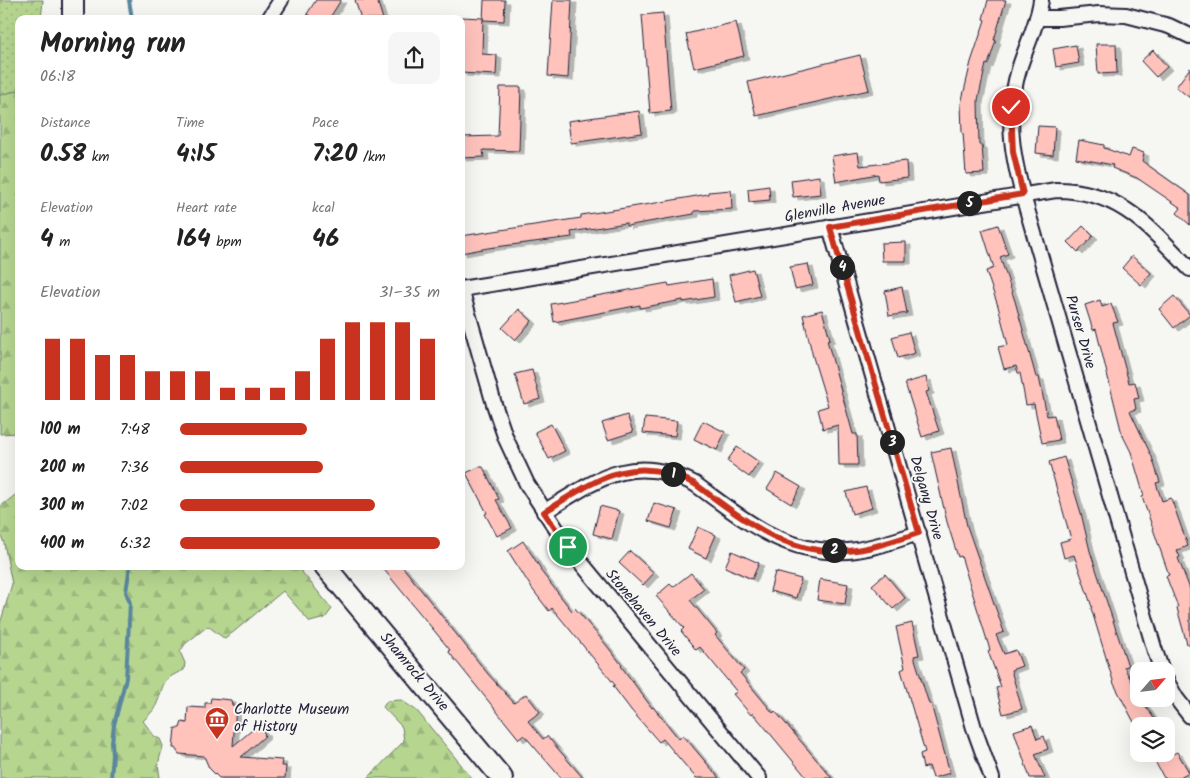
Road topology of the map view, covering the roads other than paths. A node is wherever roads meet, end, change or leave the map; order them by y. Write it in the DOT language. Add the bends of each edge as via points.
graph roads {
  1 [pos="73,0"];
  2 [pos="281,0"];
  3 [pos="1041,0"];
  4 [pos="72,15"];
  5 [pos="272,15"];
  6 [pos="1037,18"];
  7 [pos="1190,36"];
  8 [pos="1023,194"];
  9 [pos="830,227"];
  10 [pos="1190,269"];
  11 [pos="465,288"];
  12 [pos="465,303"];
  13 [pos="544,512"];
  14 [pos="919,533"];
  15 [pos="328,570"];
  16 [pos="1159,662"];
  17 [pos="1175,696"];
  18 [pos="1190,716"];
  19 [pos="502,778"];
  20 [pos="759,778"];
  21 [pos="992,778"];
  1 -- 4 [label="street"];
  2 -- 5 [label="street"];
  3 -- 6 [label="street, Purser Drive"];
  6 -- 7 [label="street" via="1126,15 1169,26"];
  6 -- 8 [label="street, Purser Drive" via="1020,66 1011,112 1013,152"];
  8 -- 9 [label="street, Glenville Avenue"];
  8 -- 10 [label="street, Glenville Avenue" via="1069,190 1110,201 1137,217"];
  8 -- 16 [label="street, Purser Drive"];
  9 -- 11 [label="street, Glenville Avenue"];
  9 -- 14 [label="street, Delgany Drive"];
  12 -- 13 [label="street, Stonehaven Drive" via="506,439"];
  13 -- 14 [label="street" via="588,484 611,474 631,469 652,470 690,481 755,527 793,544 847,551"];
  13 -- 20 [label="street, Stonehaven Drive" via="568,547"];
  14 -- 21 [label="street, Delgany Drive" via="974,728"];
  15 -- 19 [label="street, Shamrock Drive"];
  17 -- 18 [label="street"];
}
